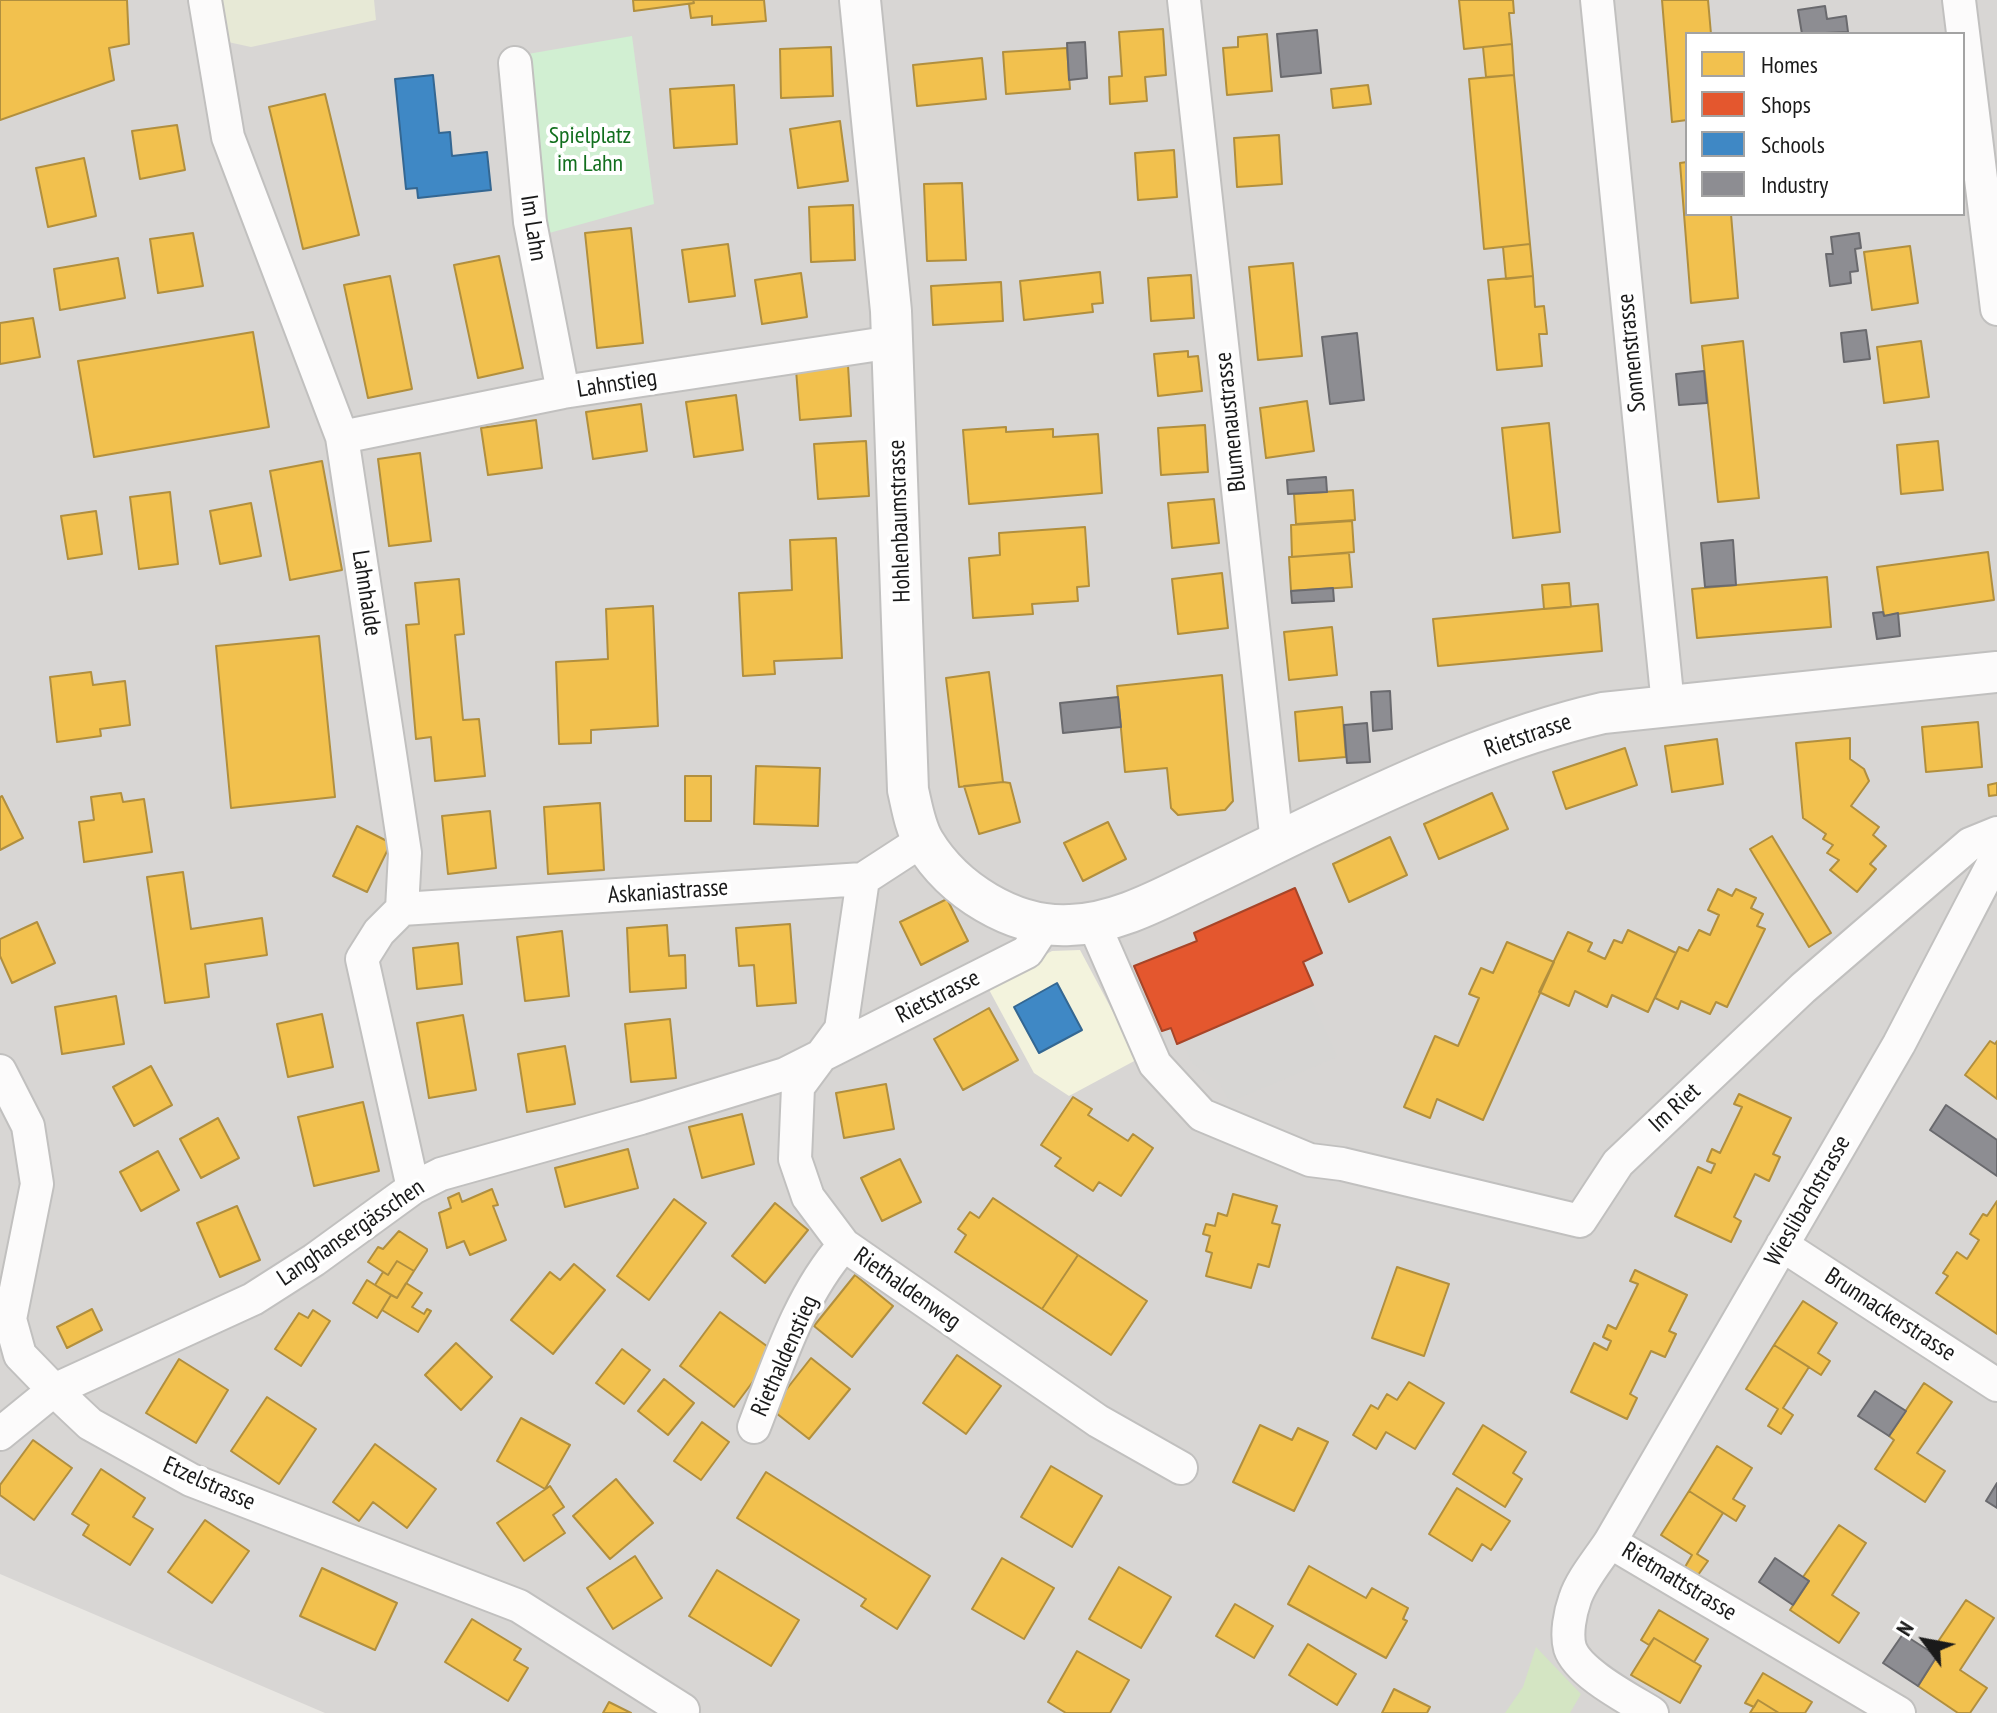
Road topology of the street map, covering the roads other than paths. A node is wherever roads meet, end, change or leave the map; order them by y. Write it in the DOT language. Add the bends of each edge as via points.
graph roads {
  1 [pos="205,0"];
  2 [pos="860,0"];
  3 [pos="1184,0"];
  4 [pos="1597,0"];
  5 [pos="1959,0"];
  6 [pos="1963,32"];
  7 [pos="1965,49"];
  8 [pos="515,63"];
  9 [pos="1997,309"];
  10 [pos="893,342"];
  11 [pos="563,392"];
  12 [pos="342,437"];
  13 [pos="1997,672"];
  14 [pos="1668,705"];
  15 [pos="1997,833"];
  16 [pos="923,840"];
  17 [pos="1277,843"];
  18 [pos="1996,863"];
  19 [pos="863,879"];
  20 [pos="402,909"];
  21 [pos="1093,922"];
  22 [pos="1046,923"];
  23 [pos="819,1058"];
  24 [pos="0,1071"];
  25 [pos="413,1188"];
  26 [pos="844,1245"];
  27 [pos="1782,1245"];
  28 [pos="1997,1385"];
  29 [pos="54,1390"];
  30 [pos="754,1427"];
  31 [pos="0,1434"];
  32 [pos="1181,1468"];
  33 [pos="1610,1542"];
  34 [pos="683,1710"];
  35 [pos="1652,1713"];
  36 [pos="1899,1713"];
  1 -- 12 [label="street, Lahnhalde" via="228,137"];
  2 -- 10 [label="street, Hohlenbaumstrasse"];
  3 -- 17 [label="street, Blumenaustrasse"];
  4 -- 14 [label="street, Sonnenstrasse"];
  5 -- 6 [label="street"];
  7 -- 9 [label="street"];
  8 -- 11 [label="street, Im Lahn" via="530,222"];
  10 -- 11 [label="street, Lahnstieg"];
  10 -- 16 [label="street, Hohlenbaumstrasse" via="906,761 912,808"];
  11 -- 12 [label="street, Lahnstieg"];
  12 -- 20 [label="street, Lahnhalde" via="405,853"];
  13 -- 14 [label="street, Rietstrasse"];
  14 -- 17 [label="street, Rietstrasse" via="1603,713 1504,741"];
  15 -- 21 [label="street, Im Riet" via="1970,844 1791,999 1618,1163 1580,1221 1310,1160 1202,1115 1155,1064"];
  16 -- 19 [label="street, Askaniastrasse"];
  16 -- 22 [label="street, Hohlenbaumstrasse" via="973,894 1005,912"];
  17 -- 21 [label="street, Rietstrasse" via="1152,902"];
  18 -- 27 [label="street, Wieslibachstrasse"];
  19 -- 20 [label="street, Askaniastrasse"];
  19 -- 23 [label="street, Riethaldenweg" via="841,1029"];
  20 -- 25 [label="street" via="362,959"];
  21 -- 22 [label="street, Hohlenbaumstrasse"];
  22 -- 23 [label="street, Rietstrasse" via="1027,952"];
  23 -- 25 [label="street, Langhansergässchen" via="785,1074 441,1174"];
  23 -- 26 [label="street, Riethaldenweg" via="798,1087 795,1159 808,1197"];
  24 -- 29 [label="street, Etzelstrasse" via="28,1126 37,1184 10,1319 20,1355"];
  25 -- 29 [label="street, Langhansergässchen" via="253,1299"];
  26 -- 30 [label="street, Riethaldenstieg" via="791,1329"];
  26 -- 32 [label="street, Riethaldenweg" via="1077,1407"];
  27 -- 28 [label="street, Brunnackerstrasse"];
  27 -- 33 [label="street, Wieslibachstrasse"];
  29 -- 31 [label="street, Langhansergässchen"];
  29 -- 34 [label="street, Etzelstrasse" via="90,1424 191,1480 519,1606"];
  33 -- 35 [label="street, Rietmattstrasse" via="1575,1597 1570,1648 1578,1662"];
  33 -- 36 [label="street, Rietmattstrasse"];
}
